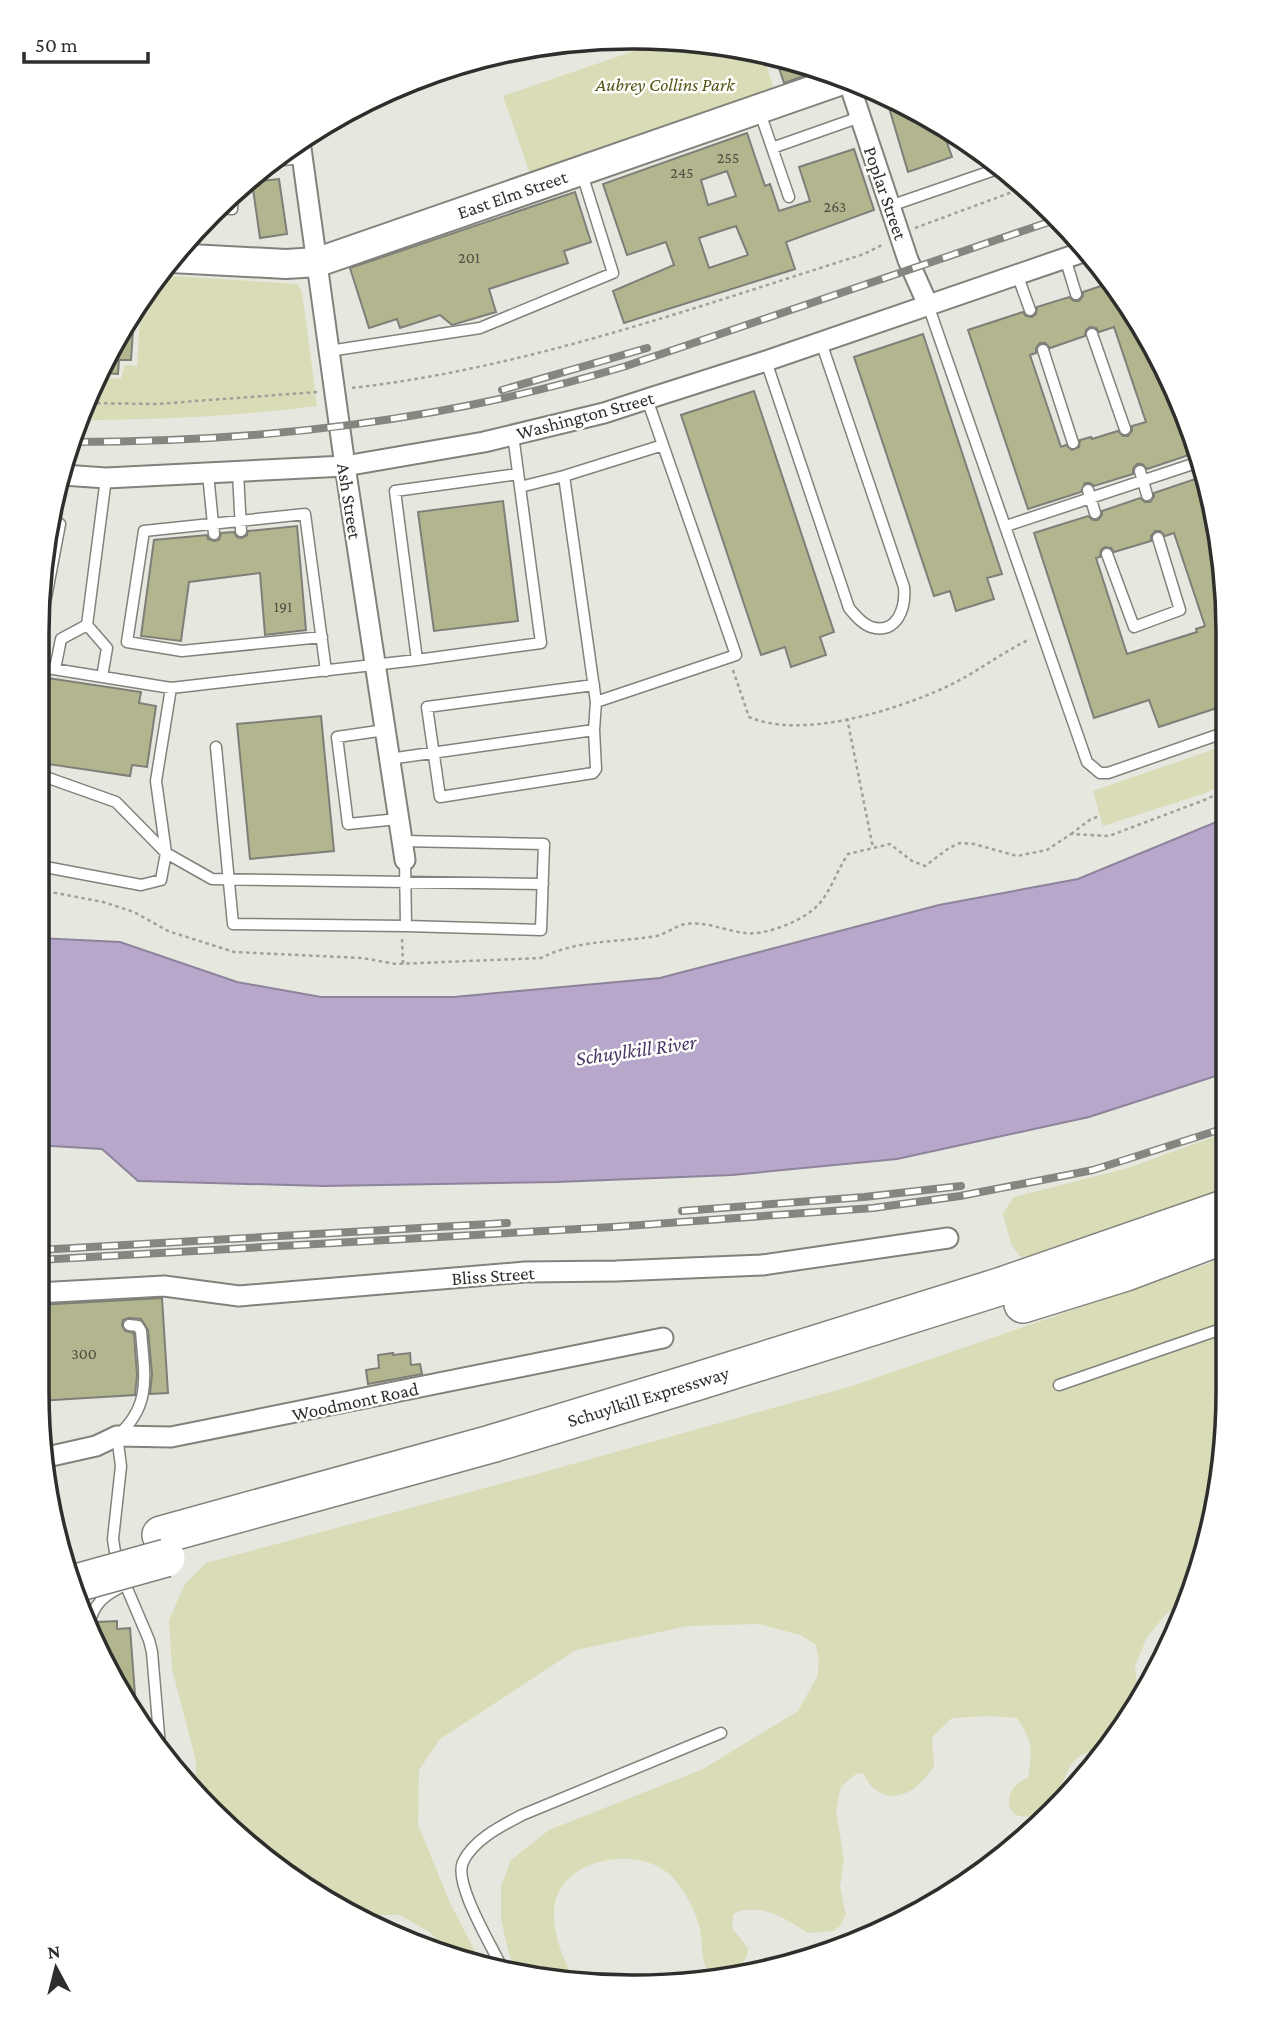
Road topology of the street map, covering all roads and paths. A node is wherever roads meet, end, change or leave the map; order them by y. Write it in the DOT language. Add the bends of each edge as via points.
graph roads {
  1 [pos="833,85"];
  2 [pos="851,91"];
  3 [pos="759,109"];
  4 [pos="860,117"];
  5 [pos="772,148"];
  6 [pos="301,152"];
  7 [pos="581,171"];
  8 [pos="990,172"];
  9 [pos="1014,191"];
  10 [pos="789,197"];
  11 [pos="890,206"];
  12 [pos="900,236"];
  13 [pos="1076,254"];
  14 [pos="186,258"];
  15 [pos="1065,258"];
  16 [pos="318,262"];
  17 [pos="1017,274"];
  18 [pos="1076,294"];
  19 [pos="928,305"];
  20 [pos="1030,310"];
  21 [pos="1092,334"];
  22 [pos="821,342"];
  23 [pos="1043,350"];
  24 [pos="329,351"];
  25 [pos="766,361"];
  26 [pos="335,390"];
  27 [pos="647,399"];
  28 [pos="96,403"];
  29 [pos="1125,429"];
  30 [pos="513,435"];
  31 [pos="1073,443"];
  32 [pos="663,445"];
  33 [pos="1191,464"];
  34 [pos="345,466"];
  35 [pos="238,472"];
  36 [pos="208,474"];
  37 [pos="518,474"];
  38 [pos="564,475"];
  39 [pos="71,476"];
  40 [pos="1142,476"];
  41 [pos="106,478"];
  42 [pos="520,487"];
  43 [pos="1089,494"];
  44 [pos="1147,495"];
  45 [pos="1095,513"];
  46 [pos="59,524"];
  47 [pos="242,526"];
  48 [pos="1006,526"];
  49 [pos="213,529"];
  50 [pos="1158,538"];
  51 [pos="54,553"];
  52 [pos="1108,554"];
  53 [pos="86,625"];
  54 [pos="322,637"];
  55 [pos="1031,639"];
  56 [pos="729,657"];
  57 [pos="417,660"];
  58 [pos="375,665"];
  59 [pos="49,668"];
  60 [pos="55,669"];
  61 [pos="326,670"];
  62 [pos="102,677"];
  63 [pos="594,685"];
  64 [pos="171,688"];
  65 [pos="596,702"];
  66 [pos="847,718"];
  67 [pos="385,730"];
  68 [pos="594,730"];
  69 [pos="1216,735"];
  70 [pos="216,747"];
  71 [pos="434,754"];
  72 [pos="389,759"];
  73 [pos="49,778"];
  74 [pos="1216,794"];
  75 [pos="1100,816"];
  76 [pos="398,819"];
  77 [pos="1071,834"];
  78 [pos="873,848"];
  79 [pos="403,851"];
  80 [pos="166,853"];
  81 [pos="49,868"];
  82 [pos="229,880"];
  83 [pos="405,883"];
  84 [pos="542,884"];
  85 [pos="49,893"];
  86 [pos="406,926"];
  87 [pos="402,950"];
  88 [pos="403,964"];
  89 [pos="1216,1212"];
  90 [pos="948,1238"];
  91 [pos="1216,1238"];
  92 [pos="49,1293"];
  93 [pos="129,1325"];
  94 [pos="1216,1331"];
  95 [pos="663,1338"];
  96 [pos="1059,1385"];
  97 [pos="117,1436"];
  98 [pos="55,1455"];
  99 [pos="164,1547"];
  100 [pos="74,1560"];
  101 [pos="81,1580"];
  102 [pos="125,1584"];
  103 [pos="92,1613"];
  104 [pos="159,1732"];
  105 [pos="720,1733"];
  106 [pos="498,1959"];
  1 -- 3 [label="main road, East Elm Street"];
  2 -- 4 [label="street, Poplar Street"];
  3 -- 5 [label="lane"];
  3 -- 7 [label="main road, East Elm Street"];
  4 -- 5 [label="lane"];
  4 -- 11 [label="street, Poplar Street"];
  5 -- 10 [label="lane"];
  6 -- 16 [label="street, Ash Street"];
  7 -- 16 [label="main road, East Elm Street"];
  7 -- 24 [label="lane" via="612,273 480,328"];
  8 -- 11 [label="lane"];
  9 -- 12 [label="path"];
  11 -- 12 [label="street, Poplar Street"];
  12 -- 19 [label="street, Poplar Street"];
  12 -- 26 [label="path" via="864,254 629,328 486,367"];
  13 -- 15 [label="street, Washington Street"];
  14 -- 16 [label="main road, East Elm Street"];
  15 -- 17 [label="street, Washington Street"];
  15 -- 18 [label="lane"];
  16 -- 24 [label="street, Ash Street"];
  17 -- 19 [label="street, Washington Street"];
  17 -- 20 [label="lane"];
  19 -- 22 [label="street, Washington Street"];
  19 -- 48 [label="lane"];
  21 -- 29 [label="lane"];
  22 -- 25 [label="street, Washington Street"];
  22 -- 25 [label="lane" via="904,587 904,609 883,628 869,626 849,608"];
  23 -- 31 [label="lane"];
  24 -- 26 [label="street, Ash Street"];
  25 -- 27 [label="street, Washington Street"];
  26 -- 28 [label="path" via="156,404"];
  26 -- 34 [label="street, Ash Street"];
  27 -- 30 [label="street, Washington Street"];
  27 -- 32 [label="lane"];
  30 -- 34 [label="street, Washington Street"];
  30 -- 37 [label="lane"];
  32 -- 38 [label="lane"];
  32 -- 56 [label="lane" via="736,655"];
  33 -- 40 [label="lane"];
  34 -- 35 [label="street, Washington Street"];
  34 -- 58 [label="street, Ash Street"];
  35 -- 36 [label="street, Washington Street"];
  35 -- 47 [label="lane"];
  36 -- 41 [label="street, Washington Street"];
  36 -- 49 [label="lane"];
  37 -- 42 [label="lane"];
  37 -- 57 [label="lane" via="395,491"];
  38 -- 42 [label="lane"];
  38 -- 63 [label="lane"];
  39 -- 41 [label="street, Washington Street"];
  40 -- 43 [label="lane"];
  40 -- 44 [label="lane"];
  41 -- 53 [label="lane"];
  42 -- 57 [label="lane" via="541,643"];
  43 -- 45 [label="lane"];
  43 -- 48 [label="lane"];
  46 -- 51 [label="lane"];
  47 -- 49 [label="lane"];
  47 -- 54 [label="lane" via="304,514"];
  48 -- 69 [label="lane" via="1087,762 1100,773 1108,773"];
  49 -- 54 [label="lane" via="144,531 127,642 182,651"];
  50 -- 52 [label="lane" via="1180,610 1134,627"];
  53 -- 60 [label="lane" via="61,639"];
  53 -- 62 [label="lane" via="107,648"];
  54 -- 61 [label="lane"];
  55 -- 66 [label="path" via="946,687"];
  56 -- 65 [label="lane"];
  56 -- 66 [label="path" via="749,717 776,725"];
  57 -- 58 [label="lane"];
  58 -- 61 [label="lane"];
  58 -- 67 [label="street, Ash Street"];
  59 -- 60 [label="lane"];
  60 -- 62 [label="lane"];
  61 -- 64 [label="lane"];
  62 -- 64 [label="lane"];
  63 -- 65 [label="lane"];
  63 -- 71 [label="lane" via="427,708"];
  64 -- 80 [label="lane" via="156,780"];
  65 -- 68 [label="lane"];
  66 -- 78 [label="path"];
  67 -- 72 [label="street, Ash Street"];
  67 -- 76 [label="lane" via="337,737 348,824"];
  68 -- 71 [label="lane"];
  68 -- 71 [label="lane" via="593,773 440,797"];
  70 -- 82 [label="lane"];
  71 -- 72 [label="lane"];
  72 -- 76 [label="street, Ash Street"];
  73 -- 80 [label="lane" via="116,802"];
  74 -- 77 [label="path" via="1109,836"];
  75 -- 77 [label="path"];
  76 -- 79 [label="street, Ash Street"];
  77 -- 78 [label="path" via="1047,850 1017,856 960,843 925,866 890,845"];
  78 -- 88 [label="path" via="848,854 824,899 810,913 759,934 687,924 660,935 561,948 541,958"];
  79 -- 83 [label="lane"];
  79 -- 84 [label="lane" via="544,844"];
  80 -- 81 [label="lane" via="161,880 141,885"];
  80 -- 82 [label="lane" via="212,879"];
  82 -- 83 [label="lane"];
  82 -- 86 [label="lane" via="233,924"];
  83 -- 84 [label="lane"];
  83 -- 86 [label="lane"];
  84 -- 86 [label="lane" via="541,930"];
  85 -- 88 [label="path" via="103,902 168,931 234,952"];
  87 -- 88 [label="path"];
  89 -- 99 [label="highway, Schuylkill Expressway" via="1002,1286"];
  90 -- 92 [label="street, Bliss Street" via="762,1265 525,1272 239,1296 174,1286 139,1293"];
  91 -- 99 [label="highway, Schuylkill Expressway" via="1126,1272 493,1466"];
  93 -- 97 [label="lane" via="141,1331 144,1395 137,1412"];
  94 -- 96 [label="lane"];
  95 -- 97 [label="street, Woodmont Road" via="171,1437"];
  97 -- 98 [label="street, Woodmont Road"];
  97 -- 102 [label="lane" via="121,1466 113,1539"];
  99 -- 100 [label="highway, Schuylkill Expressway"];
  99 -- 101 [label="highway, Schuylkill Expressway, bridge"];
  102 -- 103 [label="lane" via="102,1598"];
  102 -- 104 [label="lane" via="152,1652"];
  105 -- 106 [label="lane" via="522,1815 500,1826 469,1853 462,1864 462,1886"];
}
